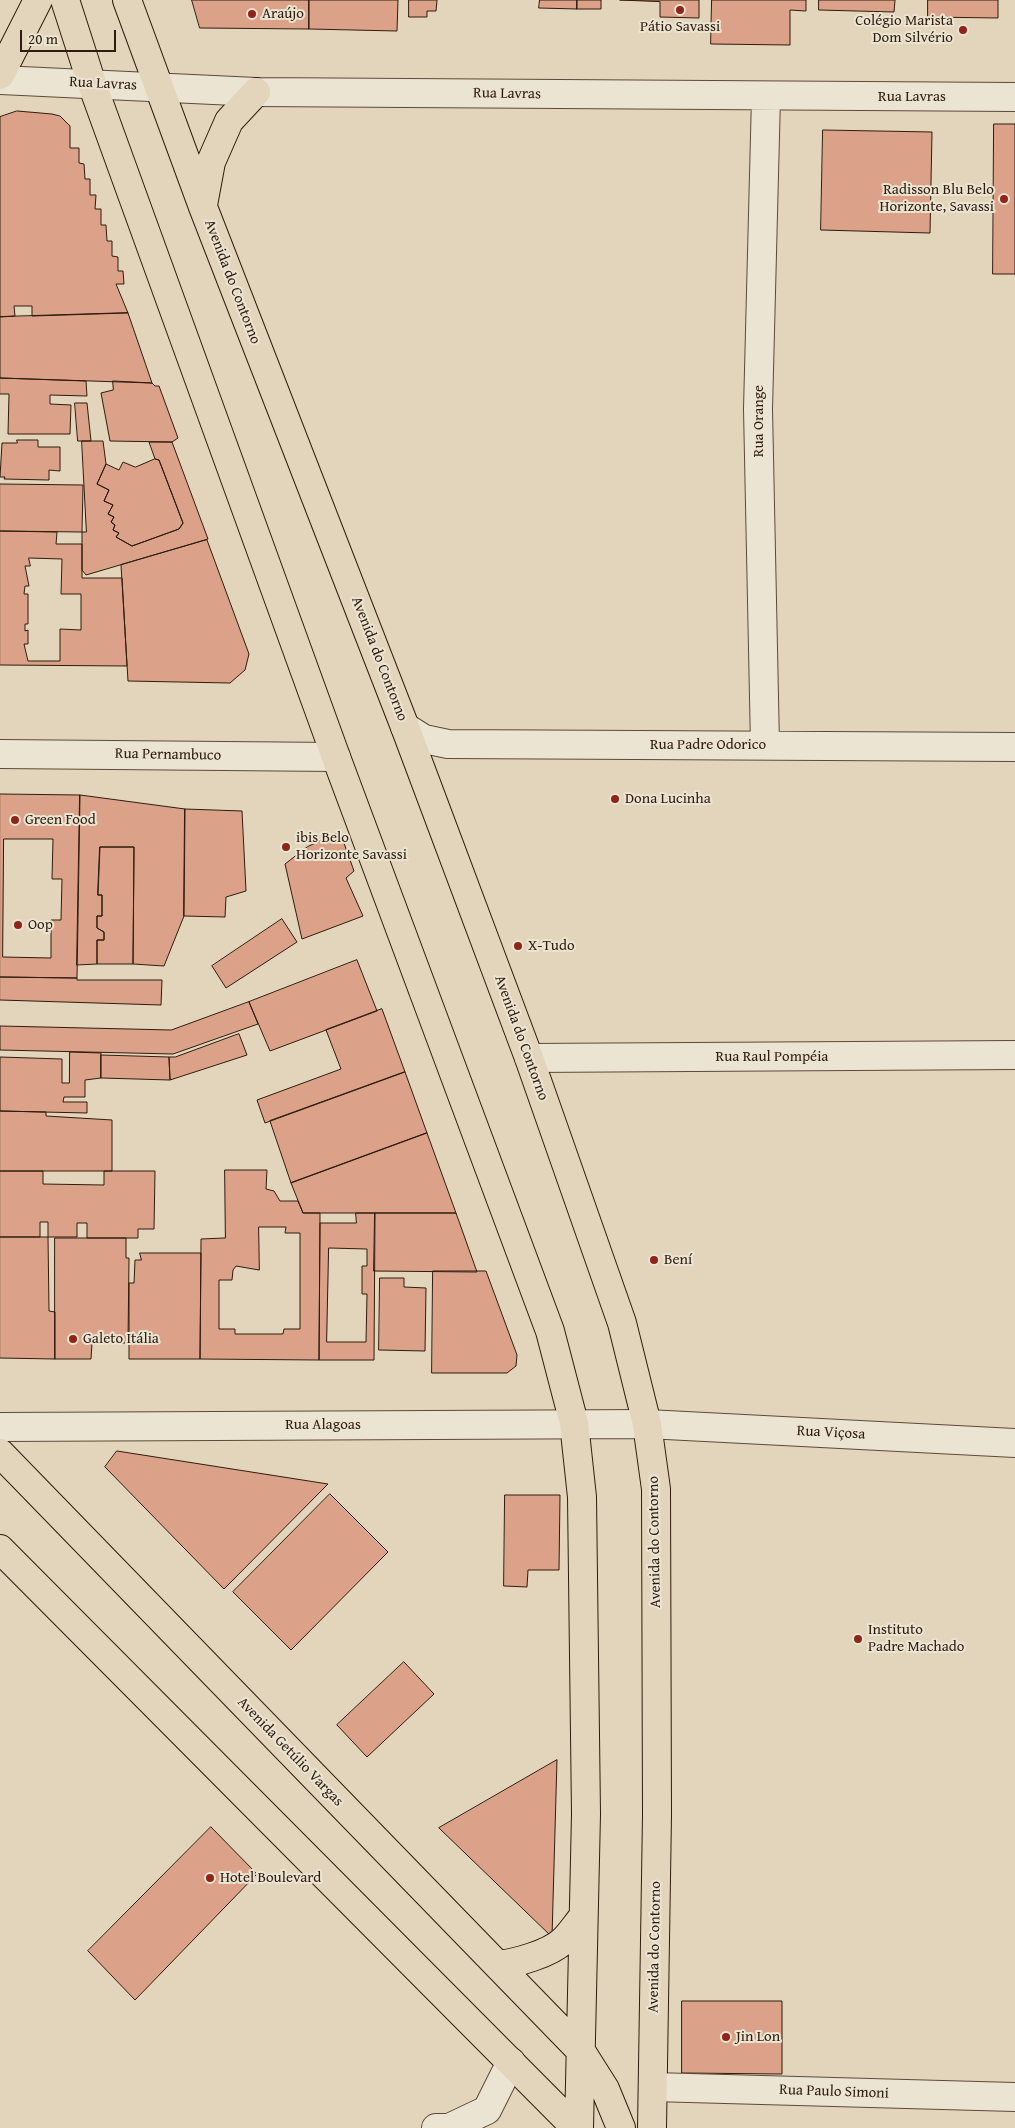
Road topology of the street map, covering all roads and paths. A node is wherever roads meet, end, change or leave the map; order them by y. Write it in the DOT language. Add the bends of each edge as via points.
graph roads {
  1 [pos="38,0"];
  2 [pos="65,0"];
  3 [pos="127,0"];
  4 [pos="0,75"];
  5 [pos="0,80"];
  6 [pos="92,84"];
  7 [pos="158,87"];
  8 [pos="256,92"];
  9 [pos="766,96"];
  10 [pos="1015,97"];
  11 [pos="203,207"];
  12 [pos="405,727"];
  13 [pos="765,745"];
  14 [pos="1015,747"];
  15 [pos="0,754"];
  16 [pos="336,757"];
  17 [pos="1015,1055"];
  18 [pos="529,1058"];
  19 [pos="574,1424"];
  20 [pos="646,1424"];
  21 [pos="0,1427"];
  22 [pos="1015,1443"];
  23 [pos="0,1453"];
  24 [pos="0,1549"];
  25 [pos="583,1917"];
  26 [pos="498,1965"];
  27 [pos="581,2051"];
  28 [pos="511,2062"];
  29 [pos="653,2087"];
  30 [pos="1015,2097"];
  31 [pos="436,2128"];
  32 [pos="577,2128"];
  33 [pos="621,2128"];
  34 [pos="652,2128"];
  1 -- 4 [label="main road"];
  2 -- 6 [label="main road"];
  3 -- 7 [label="main road, Avenida do Contorno"];
  5 -- 6 [label="street, Rua Lavras"];
  6 -- 7 [label="street, Rua Lavras"];
  6 -- 16 [label="main road"];
  7 -- 8 [label="street, Rua Lavras"];
  7 -- 11 [label="main road, Avenida do Contorno"];
  8 -- 9 [label="street, Rua Lavras"];
  8 -- 11 [label="main road" via="229,121 211,162"];
  9 -- 10 [label="street, Rua Lavras"];
  9 -- 13 [label="street, Rua Orange" via="758,409"];
  11 -- 12 [label="main road, Avenida do Contorno"];
  12 -- 13 [label="street, Rua Padre Odorico" via="424,739 448,744"];
  12 -- 18 [label="main road, Avenida do Contorno"];
  13 -- 14 [label="street, Rua Padre Odorico"];
  15 -- 16 [label="street, Rua Pernambuco"];
  16 -- 19 [label="main road" via="550,1331"];
  17 -- 18 [label="street, Rua Raul Pompéia"];
  18 -- 20 [label="main road, Avenida do Contorno" via="622,1323"];
  19 -- 20 [label="street, Rua Alagoas"];
  19 -- 21 [label="street, Rua Alagoas"];
  19 -- 25 [label="main road" via="582,1497 586,1814"];
  20 -- 22 [label="street, Rua Viçosa"];
  20 -- 29 [label="main road, Avenida do Contorno" via="656,1489 657,1814"];
  23 -- 26 [label="main road, Avenida Getúlio Vargas"];
  24 -- 28 [label="main road"];
  25 -- 26 [label="main road" via="563,1942 539,1954"];
  25 -- 27 [label="main road"];
  26 -- 27 [label="main road, Avenida Getúlio Vargas"];
  27 -- 32 [label="main road"];
  27 -- 33 [label="main road, Avenida Getúlio Vargas" via="605,2089"];
  28 -- 31 [label="street" via="487,2110 449,2128"];
  28 -- 32 [label="main road"];
  29 -- 30 [label="street, Rua Paulo Simoni"];
  29 -- 34 [label="main road, Avenida do Contorno"];
}
